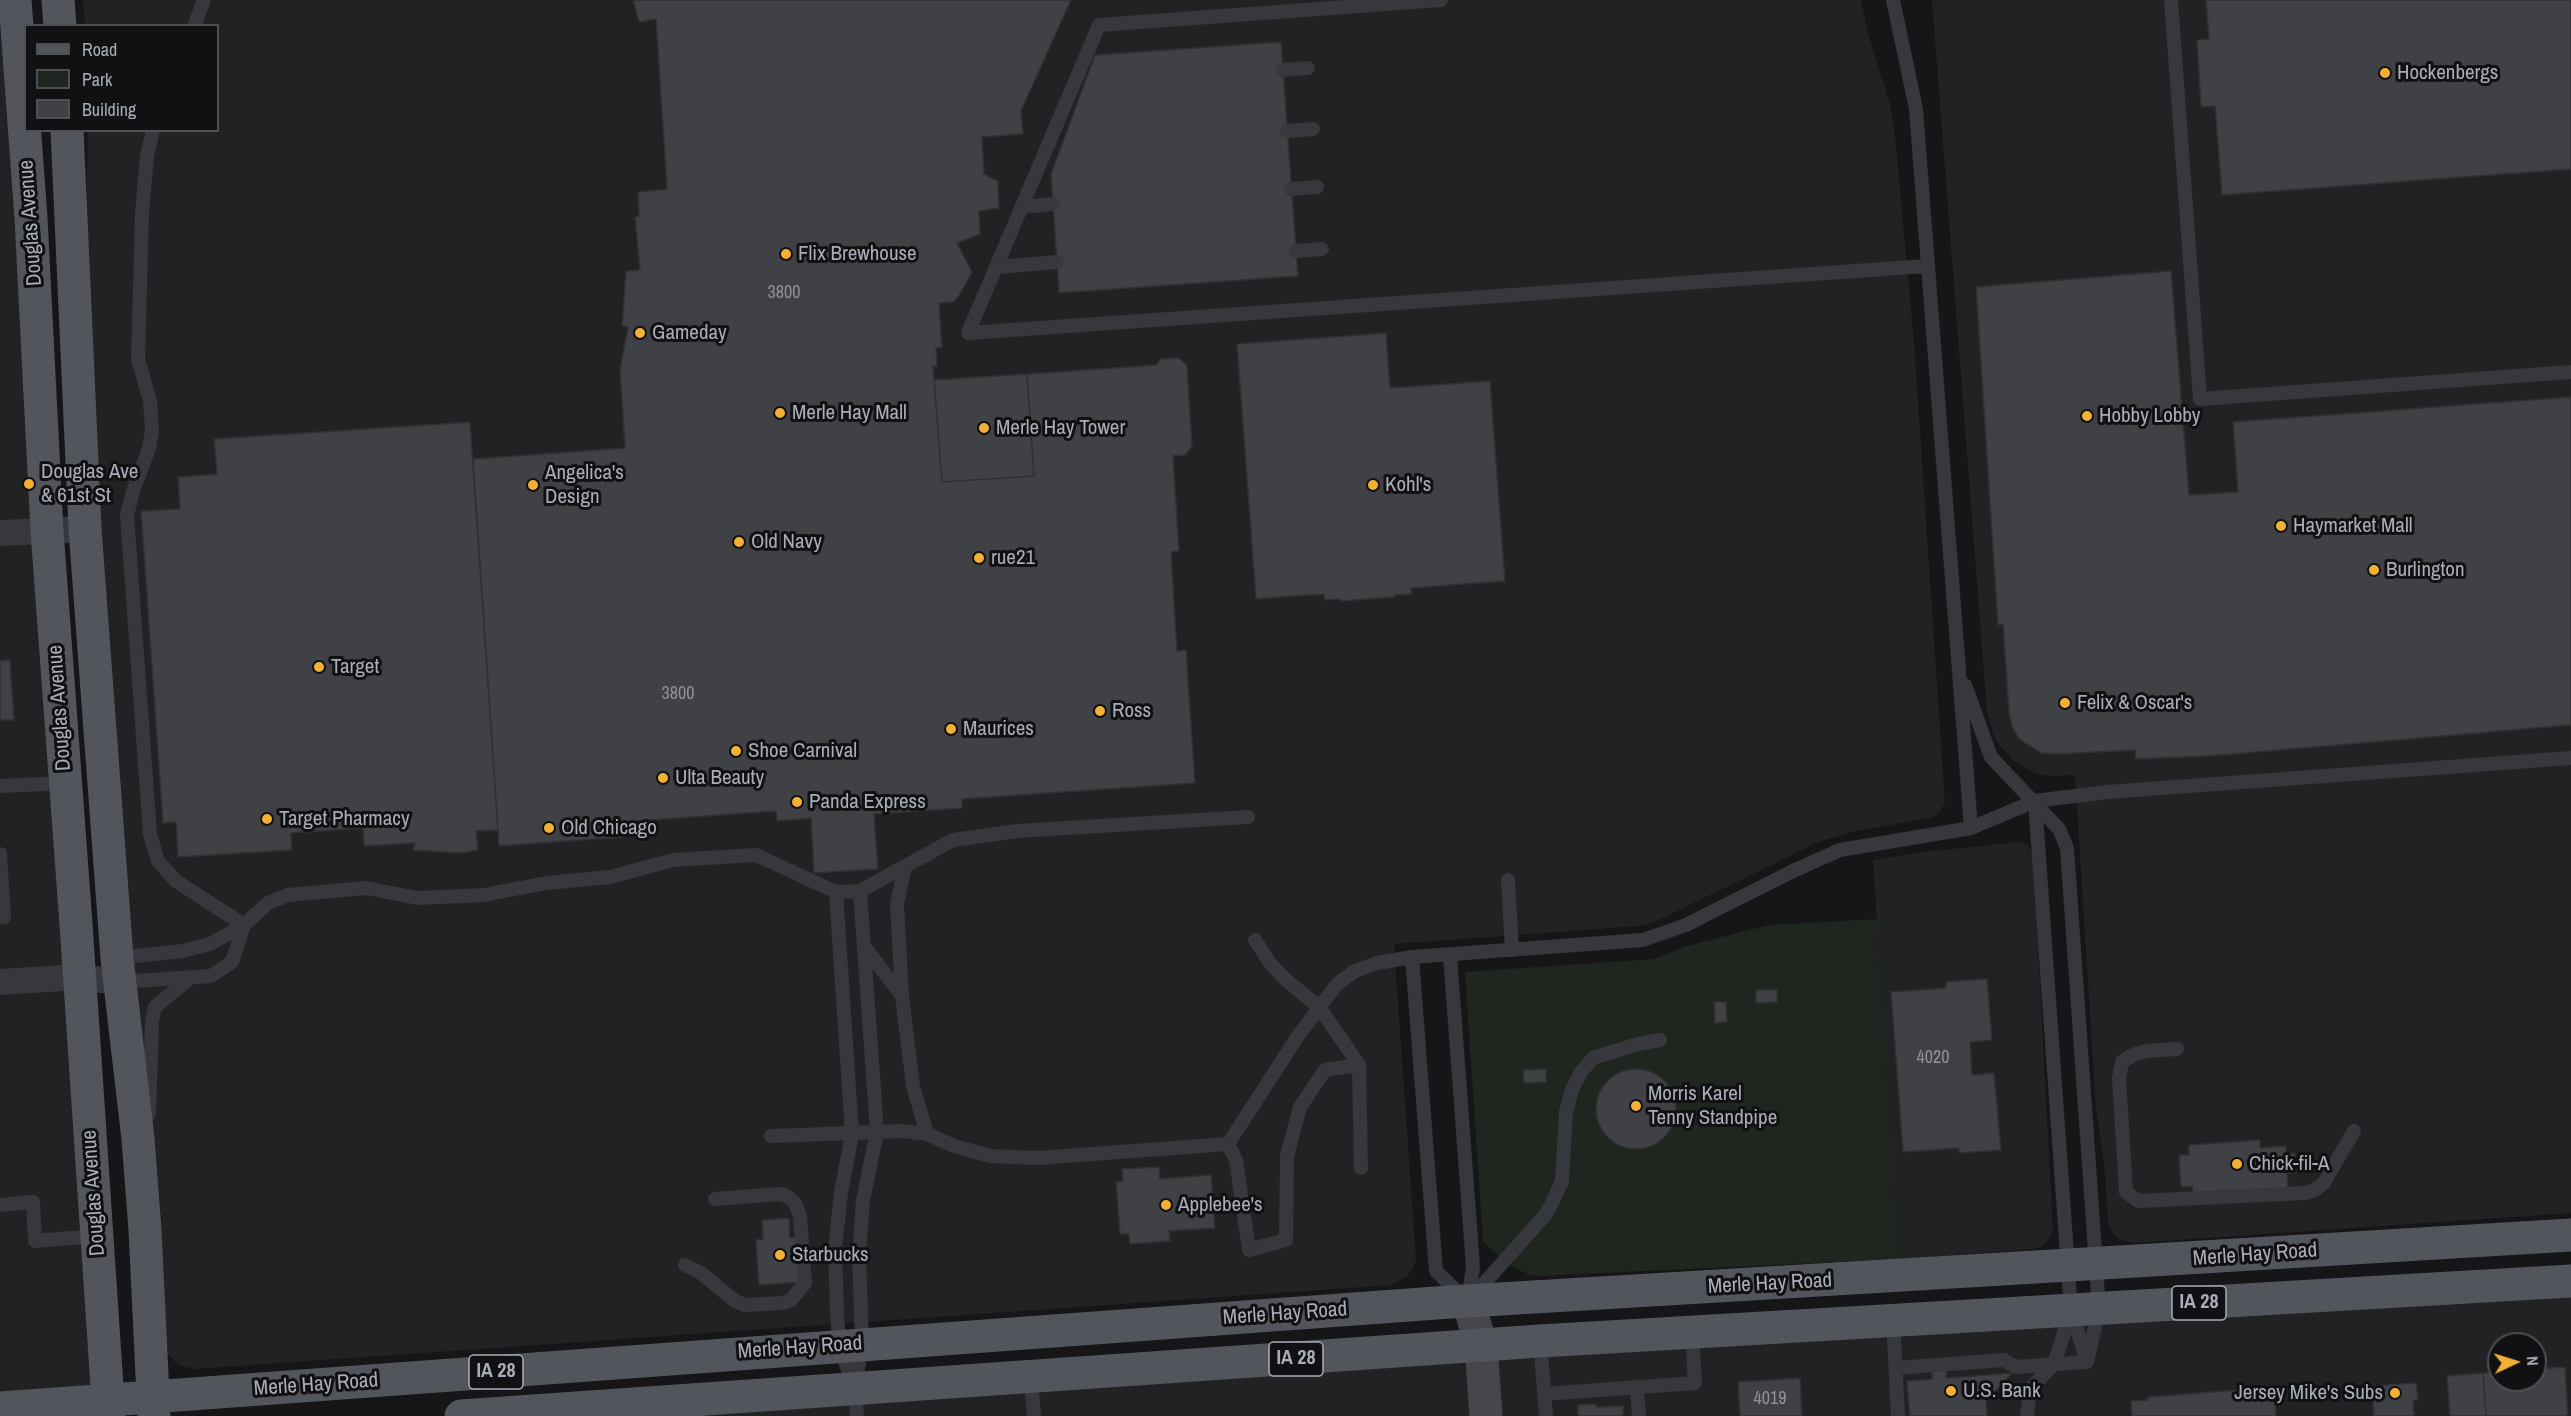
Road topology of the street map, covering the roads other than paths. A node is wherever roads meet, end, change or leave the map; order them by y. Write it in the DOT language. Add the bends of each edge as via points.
graph roads {
  1 [pos="15,0"];
  2 [pos="58,0"];
  3 [pos="204,0"];
  4 [pos="1441,0"];
  5 [pos="1893,0"];
  6 [pos="2171,0"];
  7 [pos="1412,1"];
  8 [pos="60,24"];
  9 [pos="195,24"];
  10 [pos="1308,68"];
  11 [pos="1283,70"];
  12 [pos="16,88"];
  13 [pos="1313,129"];
  14 [pos="1287,131"];
  15 [pos="67,132"];
  16 [pos="153,132"];
  17 [pos="1317,187"];
  18 [pos="1292,189"];
  19 [pos="1053,204"];
  20 [pos="1022,207"];
  21 [pos="1322,249"];
  22 [pos="1296,251"];
  23 [pos="1057,262"];
  24 [pos="1927,266"];
  25 [pos="996,267"];
  26 [pos="2571,372"];
  27 [pos="85,529"];
  28 [pos="47,531"];
  29 [pos="0,533"];
  30 [pos="1958,663"];
  31 [pos="2571,758"];
  32 [pos="66,783"];
  33 [pos="0,786"];
  34 [pos="2035,801"];
  35 [pos="1248,817"];
  36 [pos="1971,828"];
  37 [pos="0,854"];
  38 [pos="905,866"];
  39 [pos="1508,880"];
  40 [pos="860,891"];
  41 [pos="836,892"];
  42 [pos="0,917"];
  43 [pos="244,925"];
  44 [pos="1256,940"];
  45 [pos="864,946"];
  46 [pos="1512,950"];
  47 [pos="1450,955"];
  48 [pos="1412,957"];
  49 [pos="118,970"];
  50 [pos="79,977"];
  51 [pos="190,978"];
  52 [pos="0,982"];
  53 [pos="902,996"];
  54 [pos="1319,1007"];
  55 [pos="1660,1040"];
  56 [pos="2177,1049"];
  57 [pos="1359,1065"];
  58 [pos="2354,1131"];
  59 [pos="877,1132"];
  60 [pos="852,1134"];
  61 [pos="927,1134"];
  62 [pos="771,1136"];
  63 [pos="1228,1144"];
  64 [pos="1362,1168"];
  65 [pos="715,1199"];
  66 [pos="0,1205"];
  67 [pos="145,1230"];
  68 [pos="2571,1235"];
  69 [pos="97,1236"];
  70 [pos="686,1265"];
  71 [pos="2082,1265"];
  72 [pos="2571,1281"];
  73 [pos="1468,1301"];
  74 [pos="2085,1310"];
  75 [pos="1893,1321"];
  76 [pos="1692,1332"];
  77 [pos="1540,1341"];
  78 [pos="851,1344"];
  79 [pos="1481,1345"];
  80 [pos="2087,1362"];
  81 [pos="2054,1364"];
  82 [pos="1896,1368"];
  83 [pos="1031,1378"];
  84 [pos="1637,1388"];
  85 [pos="1544,1394"];
  86 [pos="856,1402"];
  87 [pos="154,1406"];
  88 [pos="0,1408"];
  89 [pos="109,1408"];
  90 [pos="461,1416"];
  91 [pos="1034,1416"];
  92 [pos="1486,1416"];
  93 [pos="1546,1416"];
  94 [pos="1639,1416"];
  95 [pos="1898,1416"];
  96 [pos="2027,1416"];
  1 -- 12 [label="main road, Douglas Avenue"];
  2 -- 8 [label="main road"];
  3 -- 9 [label="lane"];
  4 -- 7 [label="lane"];
  5 -- 24 [label="lane" via="1916,110"];
  6 -- 26 [label="lane" via="2200,399"];
  7 -- 20 [label="lane" via="1099,25 1055,144"];
  10 -- 11 [label="lane"];
  12 -- 28 [label="main road, Douglas Avenue" via="35,277"];
  13 -- 14 [label="lane"];
  15 -- 27 [label="main road, Douglas Avenue"];
  16 -- 43 [label="lane" via="142,214 138,359 150,400 152,431 127,515 150,834 158,861 176,881"];
  17 -- 18 [label="lane"];
  19 -- 20 [label="lane"];
  20 -- 25 [label="lane"];
  21 -- 22 [label="lane"];
  23 -- 25 [label="lane"];
  24 -- 25 [label="lane" via="968,333"];
  24 -- 30 [label="lane"];
  27 -- 28 [label="street"];
  27 -- 49 [label="main road, Douglas Avenue"];
  28 -- 29 [label="street"];
  28 -- 32 [label="main road, Douglas Avenue"];
  30 -- 34 [label="lane" via="1991,757"];
  30 -- 36 [label="lane"];
  31 -- 34 [label="lane" via="2107,792"];
  32 -- 33 [label="lane"];
  32 -- 50 [label="main road, Douglas Avenue"];
  34 -- 36 [label="lane"];
  34 -- 71 [label="lane"];
  34 -- 71 [label="lane" via="2058,829 2067,848"];
  35 -- 38 [label="lane" via="1091,826 953,840"];
  36 -- 46 [label="lane" via="1840,850 1686,925 1643,940"];
  37 -- 42 [label="lane" via="4,917"];
  38 -- 40 [label="lane"];
  38 -- 53 [label="lane" via="897,904"];
  39 -- 46 [label="lane"];
  40 -- 41 [label="lane"];
  40 -- 45 [label="lane"];
  41 -- 43 [label="lane" via="756,855 673,860 610,877 546,883 484,895 418,898 366,888 288,895 268,903"];
  41 -- 60 [label="lane"];
  43 -- 49 [label="lane" via="198,948"];
  43 -- 51 [label="lane" via="232,962 211,976"];
  44 -- 54 [label="lane" via="1270,963"];
  45 -- 53 [label="lane"];
  45 -- 59 [label="lane"];
  46 -- 47 [label="lane"];
  47 -- 48 [label="lane"];
  47 -- 73 [label="lane" via="1473,1267"];
  48 -- 54 [label="lane" via="1355,971 1337,984"];
  48 -- 73 [label="lane" via="1436,1271"];
  49 -- 50 [label="street"];
  49 -- 51 [label="lane"];
  49 -- 67 [label="main road, Douglas Avenue"];
  50 -- 52 [label="street"];
  50 -- 69 [label="main road, Douglas Avenue"];
  51 -- 67 [label="lane" via="160,1001 152,1021"];
  53 -- 61 [label="lane" via="913,1086"];
  54 -- 57 [label="lane"];
  54 -- 63 [label="lane"];
  55 -- 73 [label="lane" via="1593,1058 1581,1072 1566,1112 1562,1180 1552,1203"];
  56 -- 58 [label="lane" via="2146,1051 2122,1062 2119,1078 2126,1192 2138,1202 2315,1190 2324,1184"];
  57 -- 63 [label="lane" via="1325,1070 1300,1107 1287,1156 1286,1240 1249,1250 1236,1160"];
  57 -- 64 [label="lane"];
  59 -- 60 [label="lane"];
  59 -- 61 [label="lane"];
  59 -- 78 [label="lane" via="863,1200"];
  60 -- 62 [label="lane"];
  60 -- 78 [label="lane" via="840,1193 835,1248"];
  61 -- 63 [label="lane" via="973,1152 1019,1157"];
  65 -- 70 [label="lane" via="780,1194 795,1203 800,1216 805,1283 791,1300 783,1303 745,1305"];
  66 -- 69 [label="lane" via="33,1202 35,1241"];
  67 -- 87 [label="main road, Douglas Avenue"];
  68 -- 71 [label="main road, Merle Hay Road / IA 28"];
  69 -- 89 [label="main road, Douglas Avenue"];
  71 -- 73 [label="main road, Merle Hay Road / IA 28"];
  71 -- 74 [label="lane"];
  71 -- 74 [label="lane"];
  72 -- 74 [label="main road, Merle Hay Road / IA 28"];
  73 -- 78 [label="main road, Merle Hay Road / IA 28"];
  73 -- 79 [label="street"];
  74 -- 75 [label="main road, Merle Hay Road / IA 28"];
  74 -- 80 [label="lane"];
  74 -- 80 [label="lane"];
  74 -- 81 [label="lane"];
  75 -- 76 [label="main road, Merle Hay Road / IA 28"];
  75 -- 82 [label="lane"];
  76 -- 77 [label="main road, Merle Hay Road / IA 28"];
  76 -- 84 [label="lane" via="1695,1383"];
  77 -- 79 [label="main road, Merle Hay Road / IA 28"];
  77 -- 85 [label="lane"];
  78 -- 86 [label="lane"];
  78 -- 86 [label="lane"];
  78 -- 87 [label="main road, Merle Hay Road / IA 28"];
  79 -- 83 [label="main road, Merle Hay Road / IA 28"];
  79 -- 92 [label="street"];
  80 -- 81 [label="lane"];
  81 -- 82 [label="lane" via="2016,1367 2004,1360"];
  81 -- 96 [label="lane" via="2030,1389"];
  82 -- 95 [label="lane"];
  83 -- 86 [label="main road, Merle Hay Road / IA 28"];
  83 -- 91 [label="lane"];
  84 -- 85 [label="lane"];
  84 -- 94 [label="lane"];
  85 -- 93 [label="lane"];
  86 -- 90 [label="main road, Merle Hay Road / IA 28"];
  87 -- 89 [label="main road, Merle Hay Road"];
  88 -- 89 [label="main road, Merle Hay Road"];
}
